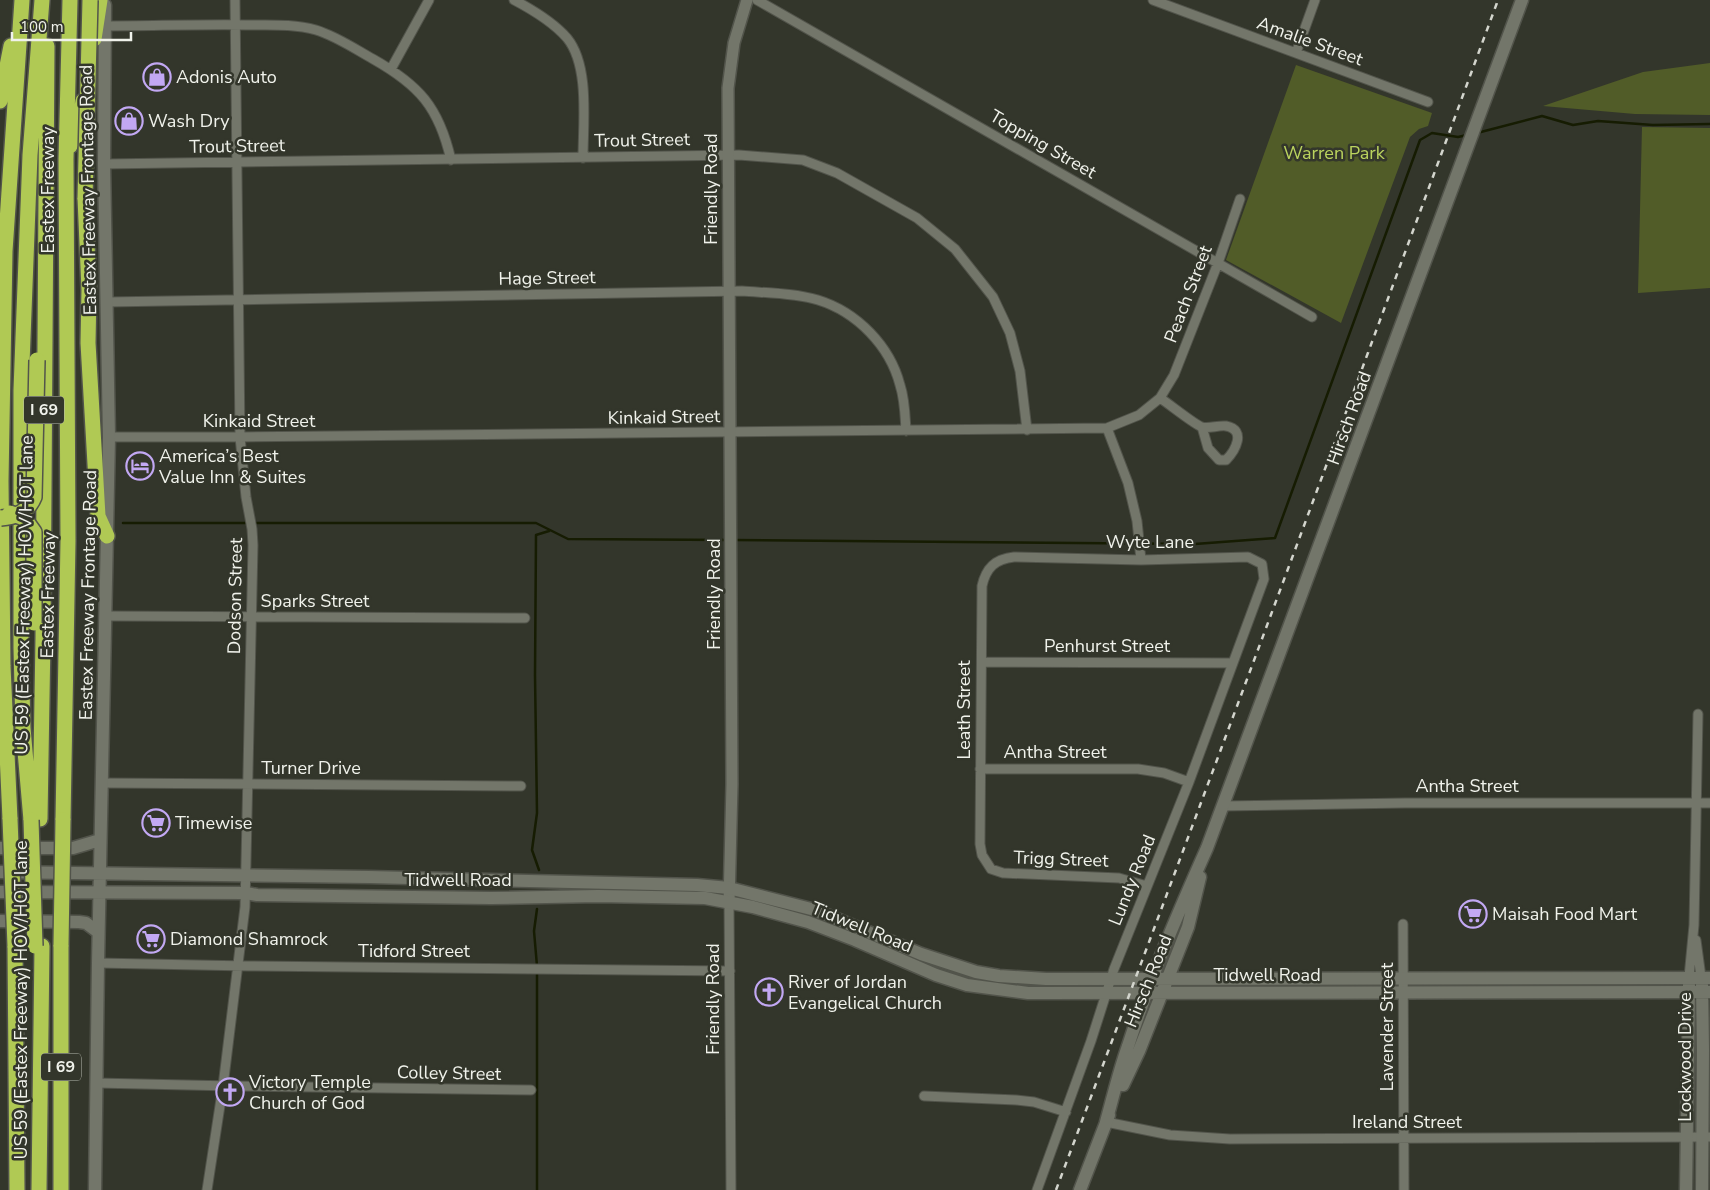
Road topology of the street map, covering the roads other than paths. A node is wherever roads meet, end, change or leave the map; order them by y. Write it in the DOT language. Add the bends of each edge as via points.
graph roads {
  1 [pos="21,0"];
  2 [pos="42,0"];
  3 [pos="48,0"];
  4 [pos="70,0"];
  5 [pos="90,0"];
  6 [pos="100,0"];
  7 [pos="105,0"];
  8 [pos="235,0"];
  9 [pos="429,0"];
  10 [pos="514,0"];
  11 [pos="746,0"];
  12 [pos="757,0"];
  13 [pos="1152,0"];
  14 [pos="1316,0"];
  15 [pos="1522,0"];
  16 [pos="47,23"];
  17 [pos="235,25"];
  18 [pos="104,26"];
  19 [pos="38,48"];
  20 [pos="1296,53"];
  21 [pos="391,70"];
  22 [pos="0,101"];
  23 [pos="1428,102"];
  24 [pos="729,155"];
  25 [pos="583,158"];
  26 [pos="66,159"];
  27 [pos="451,160"];
  28 [pos="236,162"];
  29 [pos="104,164"];
  30 [pos="1240,199"];
  31 [pos="1218,263"];
  32 [pos="730,291"];
  33 [pos="238,300"];
  34 [pos="107,302"];
  35 [pos="1312,317"];
  36 [pos="34,360"];
  37 [pos="1160,398"];
  38 [pos="1202,427"];
  39 [pos="1107,428"];
  40 [pos="1027,430"];
  41 [pos="906,431"];
  42 [pos="731,433"];
  43 [pos="109,437"];
  44 [pos="240,437"];
  45 [pos="4,515"];
  46 [pos="107,536"];
  47 [pos="1140,555"];
  48 [pos="1015,557"];
  49 [pos="1262,584"];
  50 [pos="105,616"];
  51 [pos="250,617"];
  52 [pos="525,618"];
  53 [pos="1,661"];
  54 [pos="982,662"];
  55 [pos="1233,663"];
  56 [pos="1698,714"];
  57 [pos="980,769"];
  58 [pos="1189,782"];
  59 [pos="102,783"];
  60 [pos="248,784"];
  61 [pos="521,786"];
  62 [pos="1697,802"];
  63 [pos="1710,803"];
  64 [pos="1223,806"];
  65 [pos="36,820"];
  66 [pos="100,840"];
  67 [pos="0,848"];
  68 [pos="1207,848"];
  69 [pos="0,872"];
  70 [pos="100,873"];
  71 [pos="1003,873"];
  72 [pos="246,875"];
  73 [pos="369,877"];
  74 [pos="1147,886"];
  75 [pos="729,888"];
  76 [pos="598,890"];
  77 [pos="0,892"];
  78 [pos="99,893"];
  79 [pos="246,893"];
  80 [pos="369,897"];
  81 [pos="729,902"];
  82 [pos="0,921"];
  83 [pos="1403,924"];
  84 [pos="98,932"];
  85 [pos="857,935"];
  86 [pos="98,962"];
  87 [pos="238,965"];
  88 [pos="730,970"];
  89 [pos="976,972"];
  90 [pos="1404,977"];
  91 [pos="1550,977"];
  92 [pos="1152,978"];
  93 [pos="1304,978"];
  94 [pos="1700,978"];
  95 [pos="1168,979"];
  96 [pos="1110,980"];
  97 [pos="972,985"];
  98 [pos="1551,991"];
  99 [pos="1146,992"];
  100 [pos="1162,992"];
  101 [pos="1305,992"];
  102 [pos="1404,992"];
  103 [pos="1689,992"];
  104 [pos="1706,992"];
  105 [pos="1106,993"];
  106 [pos="96,1083"];
  107 [pos="223,1086"];
  108 [pos="531,1090"];
  109 [pos="924,1096"];
  110 [pos="40,1110"];
  111 [pos="1066,1112"];
  112 [pos="1106,1122"];
  113 [pos="1686,1137"];
  114 [pos="1706,1137"];
  115 [pos="1403,1138"];
  116 [pos="17,1190"];
  117 [pos="40,1190"];
  118 [pos="61,1190"];
  119 [pos="95,1190"];
  120 [pos="207,1190"];
  121 [pos="731,1190"];
  122 [pos="1037,1190"];
  123 [pos="1080,1190"];
  124 [pos="1404,1190"];
  125 [pos="1686,1190"];
  126 [pos="1702,1190"];
  1 -- 22 [label="highway"];
  1 -- 53 [label="highway, Eastex Freeway / I 69" via="5,251"];
  2 -- 19 [label="highway, Eastex Freeway"];
  3 -- 16 [label="highway, US 59 (Eastex Freeway) HOV/HOT lane / I 69"];
  4 -- 26 [label="highway, Eastex Freeway / I 69"];
  5 -- 46 [label="highway, bridge" via="86,198 88,343 96,497 98,516"];
  6 -- 26 [label="highway" via="80,118"];
  7 -- 18 [label="main road, Eastex Freeway Frontage Road"];
  8 -- 17 [label="street, Dodson Street"];
  9 -- 21 [label="street"];
  10 -- 25 [label="street" via="549,22 567,38 578,59 582,81"];
  11 -- 24 [label="street, Friendly Road" via="731,60"];
  12 -- 31 [label="street, Topping Street"];
  13 -- 20 [label="street, Amalie Street"];
  14 -- 20 [label="street"];
  15 -- 64 [label="main road, Hirsch Road"];
  16 -- 36 [label="highway"];
  16 -- 65 [label="highway, US 59 (Eastex Freeway) HOV/HOT lane / I 69" via="43,638"];
  17 -- 18 [label="street"];
  17 -- 21 [label="street" via="316,30"];
  17 -- 28 [label="street, Dodson Street"];
  18 -- 29 [label="main road, Eastex Freeway Frontage Road"];
  19 -- 36 [label="highway"];
  19 -- 65 [label="highway, Eastex Freeway" via="29,164 21,400 23,728"];
  20 -- 23 [label="street, Amalie Street"];
  21 -- 27 [label="street" via="418,90 436,114"];
  24 -- 25 [label="street, Trout Street"];
  24 -- 32 [label="street, Friendly Road"];
  24 -- 40 [label="street, Trout Street" via="803,160 837,172 916,218 955,249 993,297 1010,333 1020,371"];
  25 -- 27 [label="street, Trout Street"];
  26 -- 118 [label="highway, Eastex Freeway / I 69, bridge" via="68,541 61,945"];
  27 -- 28 [label="street, Trout Street"];
  28 -- 29 [label="street, Trout Street"];
  28 -- 33 [label="street, Dodson Street"];
  29 -- 34 [label="main road, Eastex Freeway Frontage Road"];
  30 -- 31 [label="street, Peach Street"];
  31 -- 35 [label="street, Topping Street"];
  31 -- 37 [label="street, Peach Street" via="1181,360"];
  32 -- 33 [label="street, Hage Street"];
  32 -- 41 [label="street, Hage Street" via="803,297 833,306 851,316 877,341 896,371"];
  32 -- 42 [label="street, Friendly Road"];
  33 -- 34 [label="street, Hage Street"];
  33 -- 44 [label="street, Dodson Street"];
  34 -- 43 [label="main road, Eastex Freeway Frontage Road"];
  36 -- 45 [label="highway, bridge" via="35,489 32,504 26,510"];
  37 -- 38 [label="street"];
  37 -- 39 [label="street, Kinkaid Street" via="1140,415"];
  38 -- 38 [label="street" via="1208,448 1219,460 1226,460 1238,444 1234,431 1225,426"];
  39 -- 40 [label="street, Kinkaid Street"];
  39 -- 47 [label="street" via="1128,483"];
  40 -- 41 [label="street, Kinkaid Street"];
  41 -- 42 [label="street, Kinkaid Street"];
  42 -- 44 [label="street, Kinkaid Street"];
  42 -- 75 [label="street, Friendly Road" via="732,784"];
  43 -- 44 [label="street, Kinkaid Street"];
  43 -- 46 [label="main road, Eastex Freeway Frontage Road"];
  44 -- 51 [label="street, Dodson Street" via="253,539"];
  45 -- 65 [label="highway" via="25,528 30,552"];
  46 -- 50 [label="main road, Eastex Freeway Frontage Road"];
  47 -- 48 [label="street, Wyte Lane"];
  47 -- 49 [label="street, Wyte Lane" via="1248,557 1262,564"];
  48 -- 54 [label="street, Leath Street" via="999,560 984,576"];
  49 -- 55 [label="street, Lundy Road"];
  50 -- 51 [label="street, Sparks Street"];
  50 -- 59 [label="main road, Eastex Freeway Frontage Road"];
  51 -- 52 [label="street, Sparks Street"];
  51 -- 60 [label="street, Dodson Street"];
  53 -- 116 [label="highway, Eastex Freeway / I 69, bridge" via="15,946"];
  54 -- 55 [label="street, Penhurst Street"];
  54 -- 57 [label="street, Leath Street"];
  55 -- 58 [label="street, Lundy Road"];
  56 -- 62 [label="street, Lockwood Drive"];
  57 -- 58 [label="street, Antha Street" via="1138,769 1164,773"];
  57 -- 71 [label="street, Leath Street" via="982,854 991,869"];
  58 -- 74 [label="street, Lundy Road"];
  59 -- 60 [label="street, Turner Drive"];
  59 -- 66 [label="main road, Eastex Freeway Frontage Road"];
  60 -- 61 [label="street, Turner Drive"];
  60 -- 72 [label="street, Dodson Street"];
  62 -- 63 [label="street, Antha Street"];
  62 -- 64 [label="street, Antha Street"];
  62 -- 94 [label="street, Lockwood Drive" via="1694,925"];
  64 -- 68 [label="main road, Hirsch Road"];
  65 -- 110 [label="highway, Eastex Freeway / I 69, bridge"];
  66 -- 67 [label="main road" via="73,848"];
  66 -- 70 [label="main road, Eastex Freeway Frontage Road"];
  68 -- 92 [label="main road, Hirsch Road"];
  68 -- 95 [label="main road, Hirsch Road" via="1188,927"];
  69 -- 70 [label="main road, Tidwell Road"];
  70 -- 72 [label="main road, Tidwell Road"];
  70 -- 78 [label="main road, Eastex Freeway Frontage Road"];
  71 -- 74 [label="street, Trigg Street" via="1119,878"];
  72 -- 73 [label="main road, Tidwell Road"];
  72 -- 79 [label="street, Dodson Street"];
  73 -- 76 [label="main road, Tidwell Road"];
  73 -- 80 [label="main road"];
  74 -- 96 [label="street, Lundy Road"];
  75 -- 76 [label="main road, Tidwell Road" via="697,885"];
  75 -- 81 [label="street, Friendly Road"];
  75 -- 85 [label="main road, Tidwell Road" via="815,910"];
  76 -- 80 [label="main road, Tidwell Road"];
  76 -- 81 [label="main road, Tidwell Road"];
  77 -- 78 [label="main road, Tidwell Road"];
  78 -- 79 [label="main road, Tidwell Road"];
  78 -- 84 [label="main road, Eastex Freeway Frontage Road"];
  79 -- 80 [label="main road, Tidwell Road"];
  79 -- 87 [label="street, Dodson Street"];
  81 -- 85 [label="main road, Tidwell Road"];
  81 -- 88 [label="street, Friendly Road"];
  82 -- 84 [label="main road" via="79,922"];
  83 -- 90 [label="street, Lavender Street"];
  84 -- 86 [label="main road, Eastex Freeway Frontage Road"];
  85 -- 89 [label="main road, Tidwell Road"];
  85 -- 97 [label="main road, Tidwell Road" via="936,975"];
  86 -- 87 [label="street, Tidford Street"];
  86 -- 106 [label="main road, Eastex Freeway Frontage Road"];
  87 -- 88 [label="street, Tidford Street"];
  87 -- 107 [label="street, Dodson Street"];
  88 -- 121 [label="street, Friendly Road"];
  89 -- 96 [label="main road, Tidwell Road" via="999,976"];
  89 -- 97 [label="main road"];
  90 -- 91 [label="main road, Tidwell Road"];
  90 -- 93 [label="main road, Tidwell Road"];
  90 -- 102 [label="street, Lavender Street"];
  91 -- 94 [label="main road, Tidwell Road"];
  91 -- 98 [label="main road"];
  92 -- 95 [label="main road, Tidwell Road"];
  92 -- 96 [label="main road, Tidwell Road"];
  92 -- 99 [label="main road, Hirsch Road"];
  93 -- 95 [label="main road, Tidwell Road"];
  93 -- 101 [label="main road"];
  94 -- 103 [label="main road, Lockwood Drive"];
  94 -- 104 [label="main road, Lockwood Drive"];
  95 -- 100 [label="main road, Hirsch Road"];
  96 -- 105 [label="street, Lundy Road"];
  97 -- 105 [label="main road, Tidwell Road" via="1028,993"];
  98 -- 102 [label="main road, Tidwell Road"];
  98 -- 103 [label="main road, Tidwell Road"];
  99 -- 100 [label="main road, Tidwell Road"];
  99 -- 105 [label="main road, Tidwell Road"];
  99 -- 112 [label="main road, Hirsch Road"];
  100 -- 101 [label="main road, Tidwell Road"];
  100 -- 112 [label="main road, Hirsch Road"];
  101 -- 102 [label="main road, Tidwell Road"];
  102 -- 115 [label="street, Lavender Street"];
  103 -- 104 [label="main road, Tidwell Road"];
  103 -- 113 [label="main road, Lockwood Drive"];
  104 -- 114 [label="main road, Lockwood Drive"];
  105 -- 111 [label="street, Lundy Road"];
  106 -- 107 [label="street, Colley Street"];
  106 -- 119 [label="main road, Eastex Freeway Frontage Road"];
  107 -- 108 [label="street, Colley Street"];
  107 -- 120 [label="street, Dodson Street"];
  109 -- 111 [label="street" via="1034,1102"];
  110 -- 117 [label="highway, US 59 (Eastex Freeway) HOV/HOT lane / I 69"];
  111 -- 122 [label="street, Lundy Road"];
  112 -- 115 [label="street, Ireland Street" via="1170,1135 1220,1138"];
  112 -- 123 [label="main road, Hirsch Road"];
  113 -- 114 [label="street, Ireland Street"];
  113 -- 115 [label="street, Ireland Street"];
  113 -- 125 [label="main road, Lockwood Drive"];
  114 -- 126 [label="main road, Lockwood Drive"];
  115 -- 124 [label="street, Lavender Street"];
}
